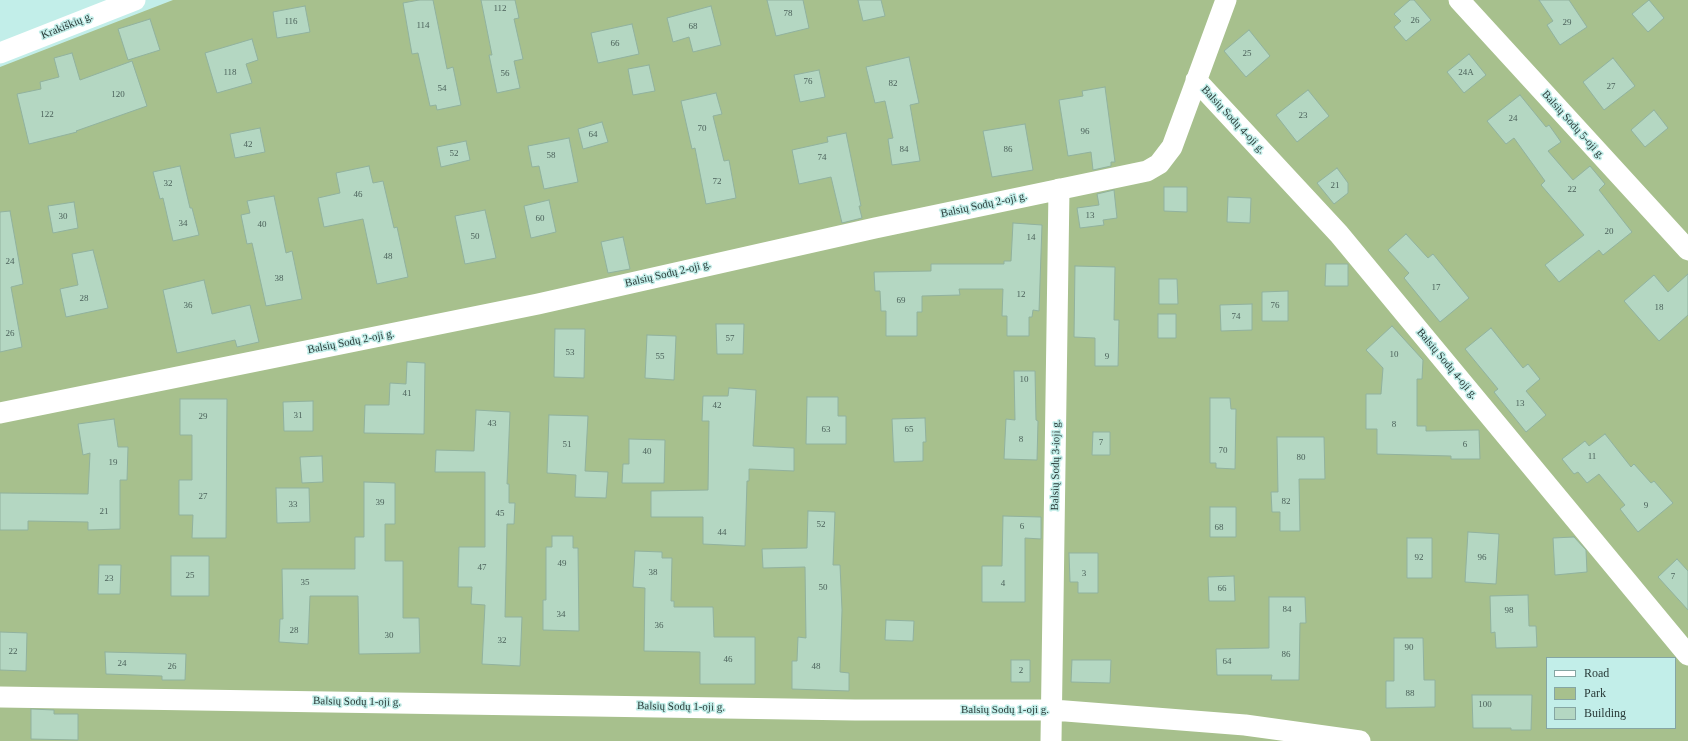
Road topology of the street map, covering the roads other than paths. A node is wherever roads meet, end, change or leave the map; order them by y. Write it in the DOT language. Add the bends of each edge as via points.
graph roads {
  1 [pos="135,0"];
  2 [pos="1226,0"];
  3 [pos="1459,0"];
  4 [pos="0,53"];
  5 [pos="1196,80"];
  6 [pos="1059,190"];
  7 [pos="1688,250"];
  8 [pos="0,413"];
  9 [pos="1688,655"];
  10 [pos="0,697"];
  11 [pos="1053,710"];
  12 [pos="1052,741"];
  13 [pos="1360,741"];
  1 -- 4 [label="street, Krakiškių g."];
  2 -- 5 [label="street, Balsių Sodų 2-oji g."];
  3 -- 7 [label="street, Balsių Sodų 5-oji g."];
  5 -- 6 [label="street, Balsių Sodų 2-oji g." via="1172,147 1159,164 1147,171"];
  5 -- 9 [label="street, Balsių Sodų 4-oji g." via="1339,234"];
  6 -- 8 [label="street, Balsių Sodų 2-oji g." via="875,228 538,304"];
  6 -- 11 [label="street, Balsių Sodų 3-ioji g."];
  10 -- 11 [label="street, Balsių Sodų 1-oji g."];
  11 -- 12 [label="street, Balsių Sodų 3-ioji g."];
  11 -- 13 [label="street, Balsių Sodų 1-oji g." via="1245,725"];
}
